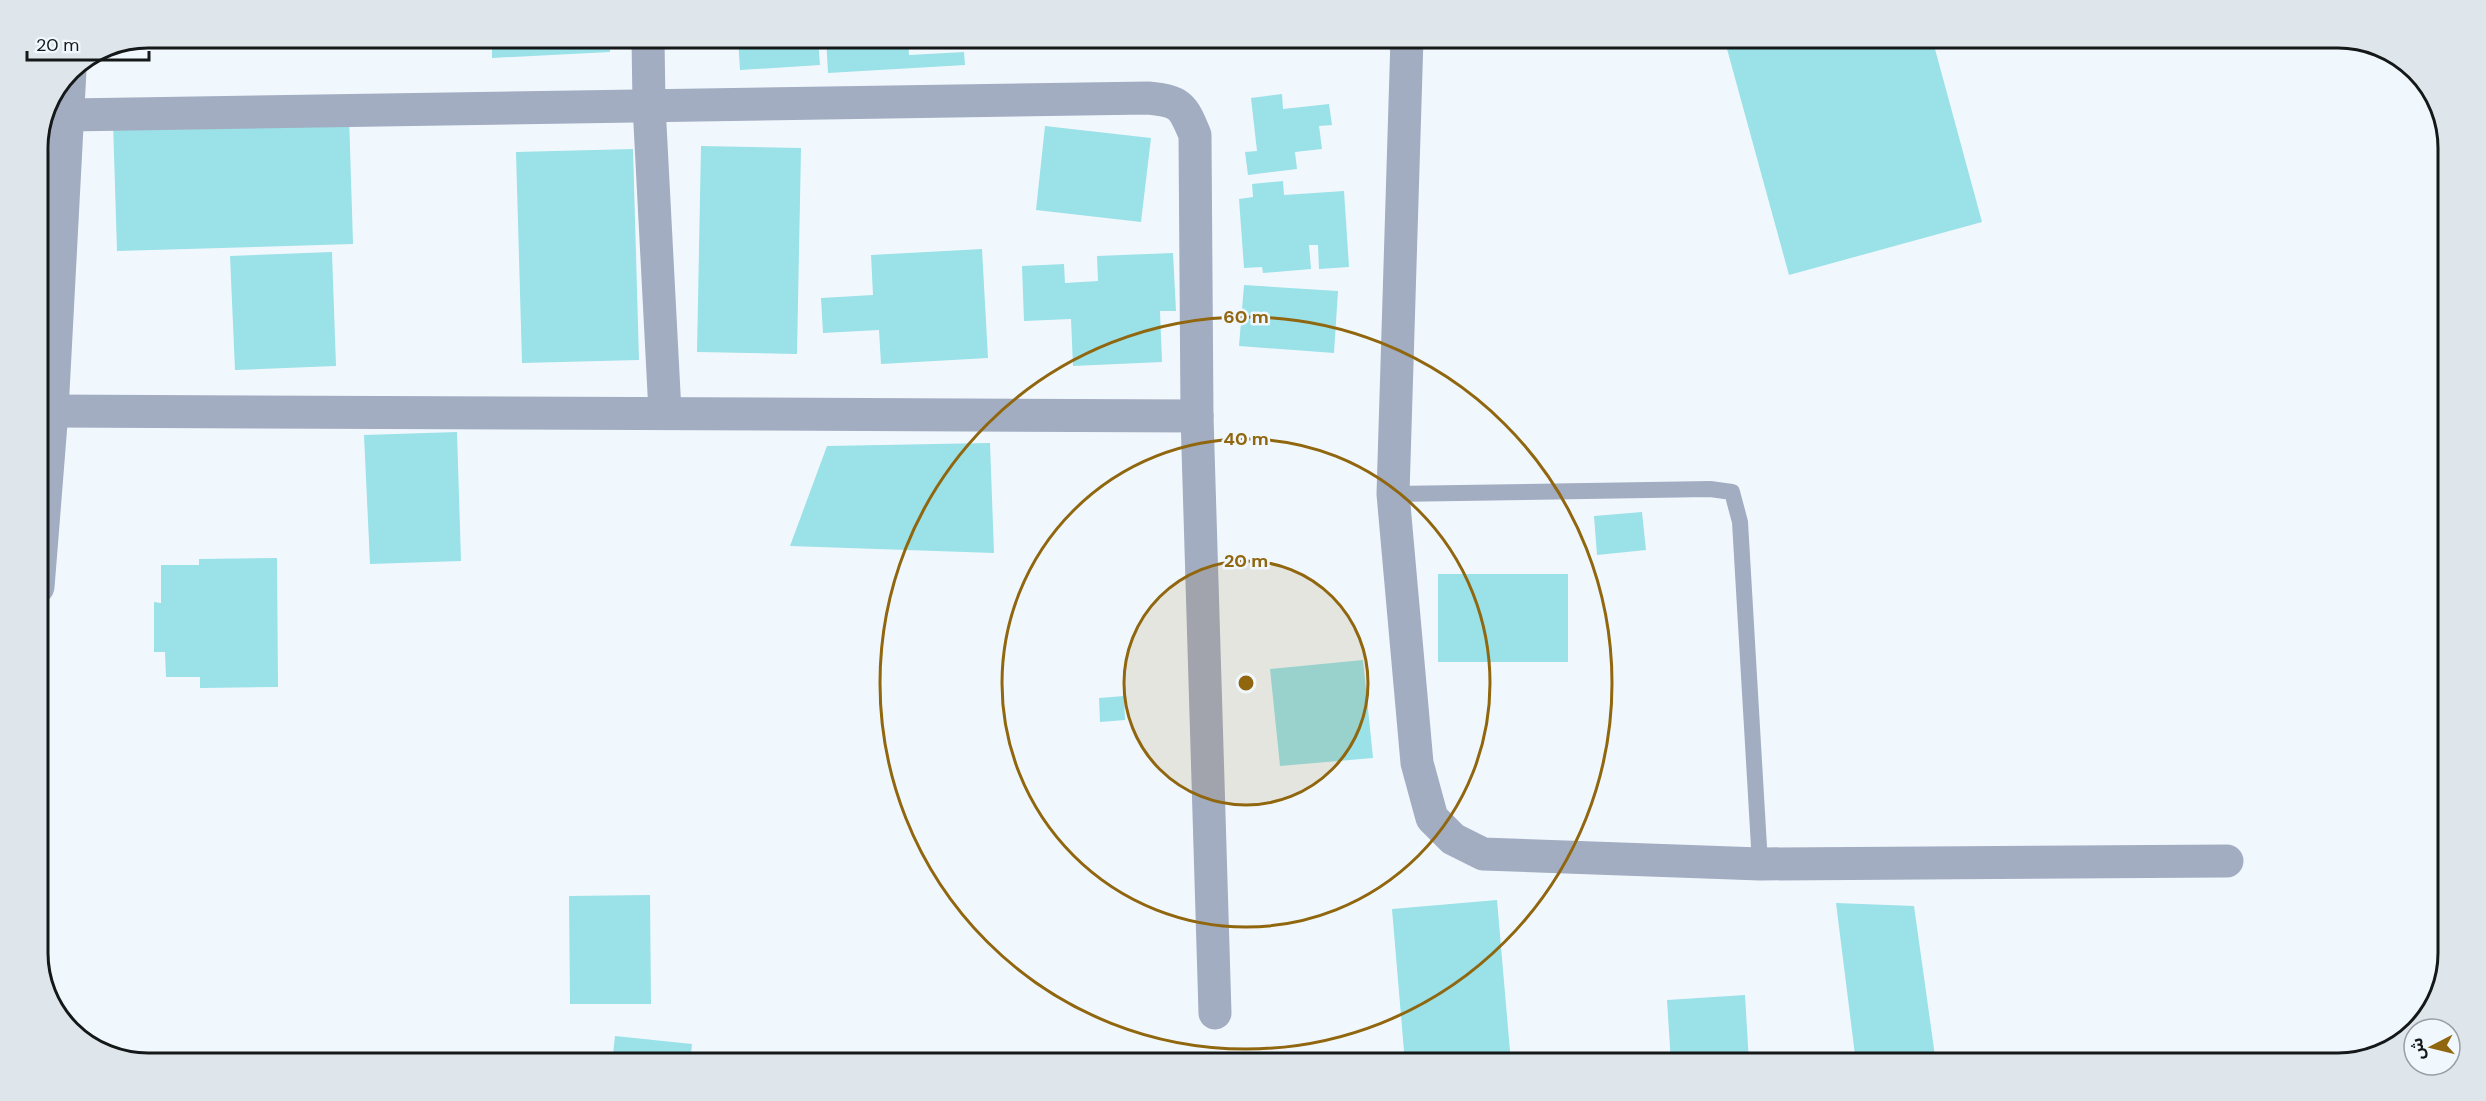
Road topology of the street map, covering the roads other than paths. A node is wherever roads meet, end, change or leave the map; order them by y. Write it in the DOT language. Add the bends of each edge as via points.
graph roads {
  1 [pos="648,48"];
  2 [pos="1407,48"];
  3 [pos="70,87"];
  4 [pos="649,105"];
  5 [pos="69,115"];
  6 [pos="52,411"];
  7 [pos="665,412"];
  8 [pos="1197,416"];
  9 [pos="48,461"];
  10 [pos="1393,494"];
  11 [pos="2227,861"];
  12 [pos="1760,864"];
  13 [pos="1215,1012"];
  1 -- 4 [label="street"];
  2 -- 10 [label="street"];
  3 -- 5 [label="street"];
  4 -- 5 [label="street"];
  4 -- 7 [label="street"];
  4 -- 8 [label="street" via="1170,99 1185,111 1195,135"];
  5 -- 6 [label="street"];
  6 -- 7 [label="street"];
  6 -- 9 [label="street"];
  7 -- 8 [label="street"];
  8 -- 13 [label="street"];
  10 -- 12 [label="street" via="1418,763 1432,818 1453,839 1483,854"];
  10 -- 12 [label="lane" via="1710,489 1732,492 1740,522"];
  11 -- 12 [label="street"];
}
